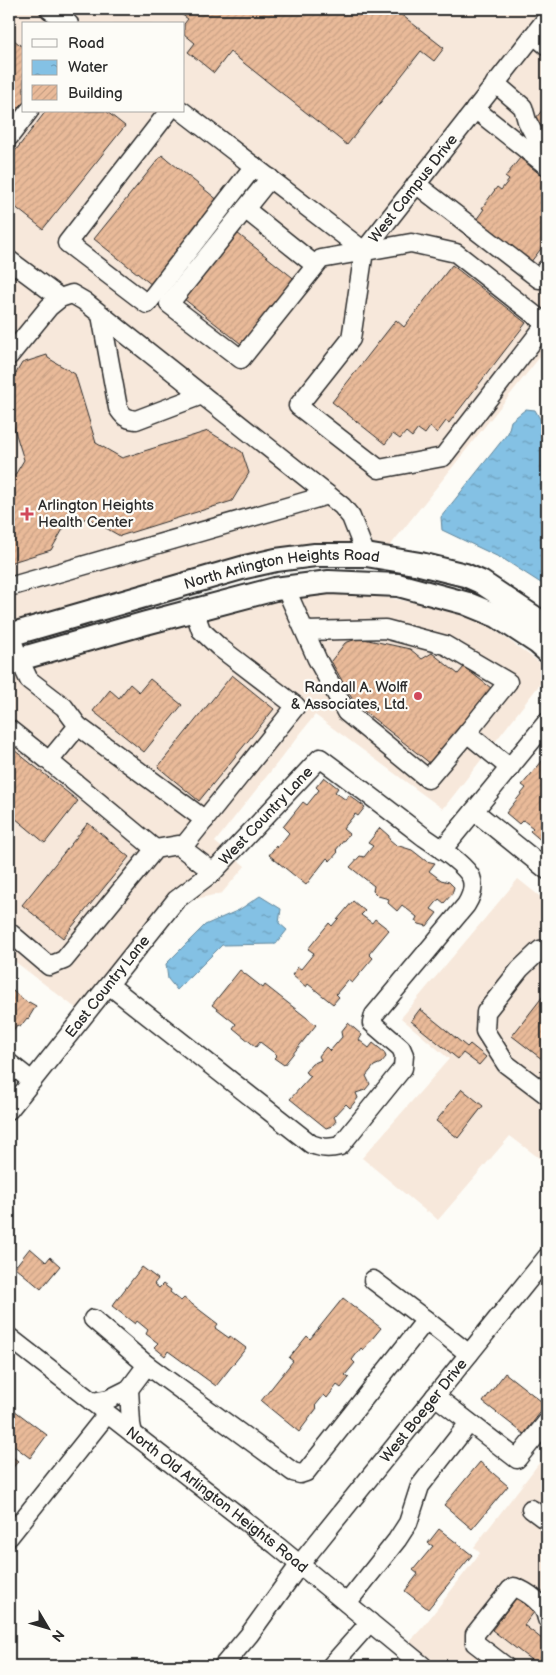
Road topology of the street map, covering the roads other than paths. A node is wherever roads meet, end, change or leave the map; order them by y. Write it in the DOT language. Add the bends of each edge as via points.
graph roads {
  1 [pos="49,9"];
  2 [pos="547,18"];
  3 [pos="66,22"];
  4 [pos="540,41"];
  5 [pos="495,84"];
  6 [pos="475,110"];
  7 [pos="28,112"];
  8 [pos="168,112"];
  9 [pos="183,112"];
  10 [pos="9,137"];
  11 [pos="547,146"];
  12 [pos="254,166"];
  13 [pos="547,166"];
  14 [pos="270,178"];
  15 [pos="416,184"];
  16 [pos="245,209"];
  17 [pos="364,251"];
  18 [pos="9,260"];
  19 [pos="316,265"];
  20 [pos="547,268"];
  21 [pos="60,298"];
  22 [pos="101,315"];
  23 [pos="9,356"];
  24 [pos="202,395"];
  25 [pos="328,495"];
  26 [pos="366,554"];
  27 [pos="9,587"];
  28 [pos="286,587"];
  29 [pos="194,610"];
  30 [pos="547,626"];
  31 [pos="306,631"];
  32 [pos="9,635"];
  33 [pos="547,651"];
  34 [pos="14,661"];
  35 [pos="547,722"];
  36 [pos="78,726"];
  37 [pos="9,729"];
  38 [pos="467,732"];
  39 [pos="50,761"];
  40 [pos="510,768"];
  41 [pos="474,811"];
  42 [pos="205,820"];
  43 [pos="182,848"];
  44 [pos="155,849"];
  45 [pos="442,850"];
  46 [pos="547,870"];
  47 [pos="213,872"];
  48 [pos="9,932"];
  49 [pos="547,950"];
  50 [pos="109,985"];
  51 [pos="9,1063"];
  52 [pos="32,1081"];
  53 [pos="547,1096"];
  54 [pos="9,1110"];
  55 [pos="547,1257"];
  56 [pos="373,1280"];
  57 [pos="93,1318"];
  58 [pos="426,1320"];
  59 [pos="10,1342"];
  60 [pos="469,1354"];
  61 [pos="147,1366"];
  62 [pos="129,1389"];
  63 [pos="435,1396"];
  64 [pos="92,1402"];
  65 [pos="107,1414"];
  66 [pos="469,1422"];
  67 [pos="547,1422"];
  68 [pos="133,1434"];
  69 [pos="531,1509"];
  70 [pos="547,1521"];
  71 [pos="9,1537"];
  72 [pos="300,1564"];
  73 [pos="347,1603"];
  74 [pos="547,1620"];
  75 [pos="370,1622"];
  76 [pos="502,1665"];
  77 [pos="223,1666"];
  78 [pos="331,1666"];
  79 [pos="423,1666"];
  1 -- 3 [label="street"];
  2 -- 4 [label="street, West Campus Drive"];
  4 -- 5 [label="street, West Campus Drive"];
  5 -- 6 [label="street, West Campus Drive"];
  5 -- 11 [label="street" via="523,107 536,138"];
  6 -- 13 [label="street"];
  6 -- 15 [label="street, West Campus Drive"];
  7 -- 10 [label="street"];
  8 -- 12 [label="street" via="67,243 146,304"];
  9 -- 12 [label="street, West Campus Drive"];
  12 -- 14 [label="street, West Campus Drive"];
  14 -- 16 [label="street"];
  14 -- 17 [label="street, West Campus Drive"];
  15 -- 17 [label="street, West Campus Drive"];
  15 -- 20 [label="street" via="539,279"];
  16 -- 19 [label="street"];
  16 -- 19 [label="street" via="168,304 241,359"];
  17 -- 17 [label="street" via="352,339 298,406 380,469 443,457 546,324 456,253 411,243"];
  17 -- 19 [label="street" via="321,258"];
  18 -- 21 [label="street"];
  21 -- 22 [label="street" via="72,294"];
  21 -- 23 [label="street"];
  22 -- 24 [label="street"];
  22 -- 24 [label="street" via="122,416 136,420"];
  24 -- 25 [label="street"];
  25 -- 26 [label="street" via="351,517"];
  25 -- 27 [label="street"];
  26 -- 30 [label="main road, North Arlington Heights Road" via="465,575 481,582"];
  26 -- 32 [label="main road, North Arlington Heights Road" via="315,555 245,567"];
  28 -- 29 [label="main road, North Arlington Heights Road"];
  28 -- 31 [label="street"];
  28 -- 33 [label="main road, North Arlington Heights Road" via="329,582 398,585 465,603 497,616"];
  29 -- 34 [label="main road, North Arlington Heights Road"];
  29 -- 42 [label="street" via="201,630 219,647 296,706"];
  31 -- 38 [label="street" via="346,712 428,779"];
  31 -- 38 [label="street" via="385,628 445,645 508,682"];
  32 -- 34 [label="street"];
  34 -- 36 [label="street" via="29,680 64,707"];
  35 -- 40 [label="street"];
  36 -- 39 [label="street"];
  36 -- 42 [label="street"];
  37 -- 39 [label="street"];
  38 -- 40 [label="street"];
  39 -- 44 [label="street"];
  40 -- 41 [label="street"];
  41 -- 45 [label="street"];
  41 -- 46 [label="street"];
  42 -- 43 [label="street"];
  43 -- 44 [label="street" via="178,845"];
  43 -- 47 [label="street"];
  44 -- 48 [label="street" via="64,960 49,966"];
  45 -- 47 [label="street, West Country Lane" via="320,758"];
  45 -- 50 [label="street" via="468,871 473,887 470,898 374,1015 372,1023 404,1055 403,1068 340,1146 329,1149 311,1144"];
  47 -- 50 [label="street, East Country Lane" via="176,900"];
  49 -- 53 [label="street" via="540,950 520,969 486,1012 484,1032 506,1064"];
  50 -- 52 [label="street, East Country Lane"];
  51 -- 52 [label="street"];
  52 -- 54 [label="street, East Country Lane"];
  55 -- 60 [label="street, West Boeger Drive"];
  56 -- 58 [label="street"];
  57 -- 61 [label="street"];
  58 -- 60 [label="street"];
  58 -- 61 [label="street" via="306,1472 300,1474"];
  59 -- 64 [label="street, North Old Arlington Heights Road"];
  60 -- 63 [label="street, West Boeger Drive"];
  61 -- 62 [label="street"];
  62 -- 64 [label="street" via="109,1399"];
  62 -- 68 [label="street"];
  63 -- 66 [label="street"];
  63 -- 72 [label="street, West Boeger Drive"];
  64 -- 65 [label="street, North Old Arlington Heights Road"];
  65 -- 68 [label="street, North Old Arlington Heights Road"];
  65 -- 71 [label="street"];
  66 -- 67 [label="street" via="517,1459"];
  66 -- 73 [label="street" via="420,1486 408,1523 397,1540"];
  68 -- 72 [label="street, North Old Arlington Heights Road"];
  69 -- 70 [label="street"];
  72 -- 73 [label="street, North Old Arlington Heights Road"];
  72 -- 77 [label="street, West Boeger Drive"];
  73 -- 75 [label="street, North Old Arlington Heights Road"];
  74 -- 76 [label="street" via="537,1601 514,1587 510,1590 475,1634 475,1643"];
  75 -- 78 [label="street"];
  75 -- 79 [label="street, North Old Arlington Heights Road"];
}
